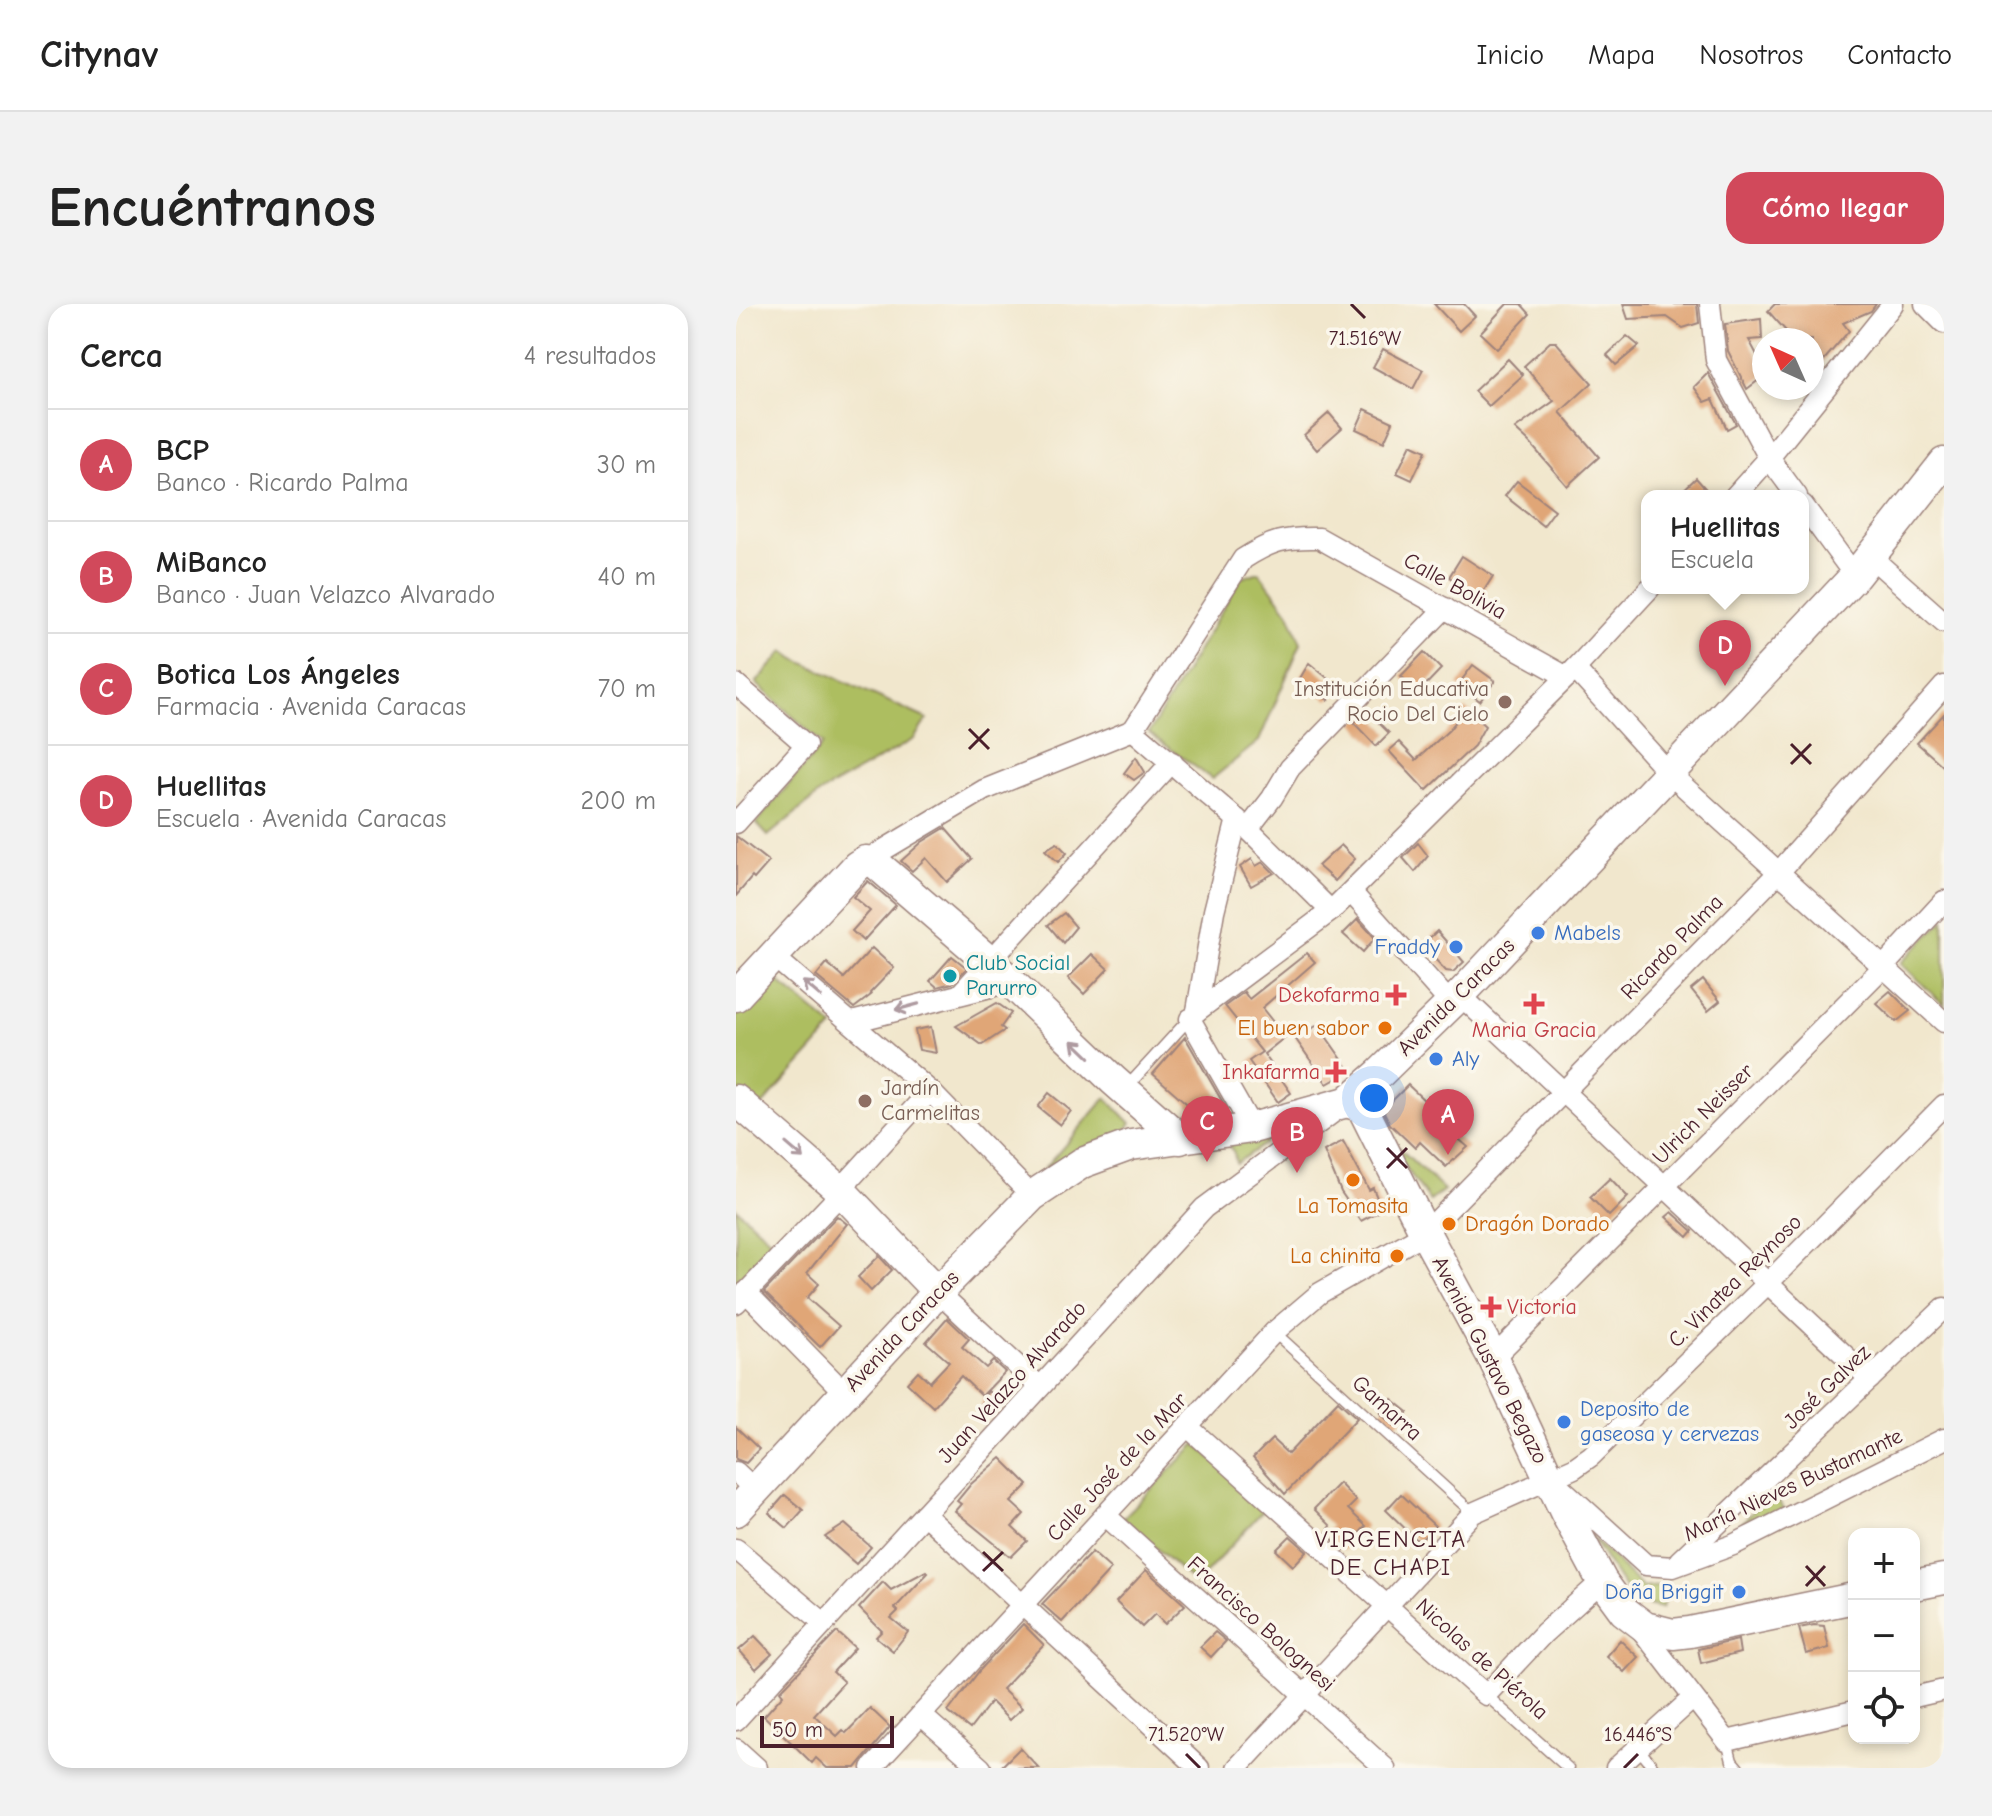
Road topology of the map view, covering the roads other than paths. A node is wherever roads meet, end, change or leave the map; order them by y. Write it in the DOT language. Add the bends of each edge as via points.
graph roads {
  1 [pos="1710,304"];
  2 [pos="1893,304"];
  3 [pos="1925,304"];
  4 [pos="1944,323"];
  5 [pos="1769,458"];
  6 [pos="1944,463"];
  7 [pos="1740,490"];
  8 [pos="1793,490"];
  9 [pos="1809,511"];
  10 [pos="1863,566"];
  11 [pos="1644,594"];
  12 [pos="1445,608"];
  13 [pos="1944,622"];
  14 [pos="1571,673"];
  15 [pos="736,684"];
  16 [pos="1944,686"];
  17 [pos="1133,730"];
  18 [pos="1172,762"];
  19 [pos="1670,774"];
  20 [pos="736,823"];
  21 [pos="1242,824"];
  22 [pos="865,861"];
  23 [pos="1779,872"];
  24 [pos="1351,892"];
  25 [pos="1944,901"];
  26 [pos="1331,911"];
  27 [pos="773,956"];
  28 [pos="1883,967"];
  29 [pos="1000,971"];
  30 [pos="961,993"];
  31 [pos="736,996"];
  32 [pos="1455,1000"];
  33 [pos="1193,1015"];
  34 [pos="852,1022"];
  35 [pos="1944,1022"];
  36 [pos="1124,1090"];
  37 [pos="930,1091"];
  38 [pos="1563,1092"];
  39 [pos="736,1100"];
  40 [pos="1347,1102"];
  41 [pos="1944,1105"];
  42 [pos="1252,1128"];
  43 [pos="1180,1139"];
  44 [pos="1665,1187"];
  45 [pos="840,1190"];
  46 [pos="1032,1196"];
  47 [pos="1425,1233"];
  48 [pos="1768,1283"];
  49 [pos="938,1292"];
  50 [pos="741,1298"];
  51 [pos="1944,1308"];
  52 [pos="1274,1332"];
  53 [pos="1493,1358"];
  54 [pos="1870,1379"];
  55 [pos="1040,1387"];
  56 [pos="844,1392"];
  57 [pos="1187,1426"];
  58 [pos="1942,1444"];
  59 [pos="1550,1478"];
  60 [pos="742,1491"];
  61 [pos="1473,1513"];
  62 [pos="924,1514"];
  63 [pos="1105,1515"];
  64 [pos="736,1549"];
  65 [pos="1673,1567"];
  66 [pos="1944,1579"];
  67 [pos="1602,1581"];
  68 [pos="1920,1584"];
  69 [pos="1848,1599"];
  70 [pos="1022,1605"];
  71 [pos="1387,1606"];
  72 [pos="1634,1620"];
  73 [pos="824,1623"];
  74 [pos="1944,1690"];
  75 [pos="1305,1695"];
  76 [pos="1486,1695"];
  77 [pos="1920,1696"];
  78 [pos="1693,1698"];
  79 [pos="1848,1712"];
  80 [pos="921,1715"];
  81 [pos="736,1720"];
  82 [pos="1727,1741"];
  83 [pos="1638,1748"];
  84 [pos="736,1749"];
  85 [pos="757,1768"];
  86 [pos="872,1768"];
  87 [pos="981,1768"];
  88 [pos="1199,1768"];
  89 [pos="1237,1768"];
  90 [pos="1385,1768"];
  91 [pos="1568,1768"];
  92 [pos="1616,1768"];
  93 [pos="1654,1768"];
  94 [pos="1738,1768"];
  1 -- 5 [label="street" via="1716,360"];
  2 -- 5 [label="street"];
  3 -- 4 [label="street"];
  5 -- 7 [label="street"];
  5 -- 8 [label="street"];
  6 -- 10 [label="main road, Avenida Caracas"];
  9 -- 10 [label="street"];
  10 -- 13 [label="street"];
  10 -- 19 [label="main road, Avenida Caracas"];
  11 -- 14 [label="street"];
  12 -- 14 [label="street, Calle Bolivia"];
  12 -- 17 [label="street, Calle Bolivia" via="1319,538 1267,543 1243,559"];
  12 -- 21 [label="street" via="1290,768 1272,798"];
  14 -- 19 [label="street, Calle Bolivia"];
  14 -- 24 [label="street"];
  15 -- 20 [label="street" via="806,745"];
  16 -- 23 [label="street, Ricardo Palma"];
  17 -- 18 [label="street"];
  17 -- 22 [label="street" via="984,790"];
  18 -- 21 [label="street"];
  18 -- 29 [label="street"];
  19 -- 23 [label="street, Calle Bolivia"];
  19 -- 32 [label="main road, Avenida Caracas"];
  21 -- 26 [label="street"];
  21 -- 33 [label="street" via="1214,911"];
  22 -- 27 [label="main road"];
  22 -- 29 [label="main road" via="878,863"];
  23 -- 28 [label="street, Calle Bolivia"];
  23 -- 38 [label="street, Ricardo Palma"];
  24 -- 26 [label="street"];
  24 -- 32 [label="street"];
  25 -- 28 [label="street, Ulrich Neisser"];
  26 -- 33 [label="street"];
  27 -- 31 [label="main road"];
  34 -- 27 [label="street, one-way"];
  28 -- 35 [label="street, Calle Bolivia"];
  28 -- 44 [label="street, Ulrich Neisser"];
  29 -- 30 [label="street"];
  29 -- 30 [label="street"];
  36 -- 29 [label="main road, one-way"];
  30 -- 34 [label="street, one-way"];
  32 -- 38 [label="street"];
  32 -- 40 [label="main road, Avenida Caracas"];
  33 -- 36 [label="lane"];
  33 -- 42 [label="street"];
  34 -- 37 [label="street"];
  36 -- 43 [label="main road"];
  37 -- 45 [label="street"];
  37 -- 46 [label="street"];
  38 -- 44 [label="street"];
  38 -- 47 [label="street, Ricardo Palma"];
  39 -- 45 [label="main road, one-way"];
  40 -- 42 [label="main road, Avenida Caracas"];
  40 -- 47 [label="main road, Avenida Gustavo Begazo" via="1362,1107"];
  40 -- 55 [label="street, Juan Velazco Alvarado" via="1204,1208"];
  41 -- 48 [label="street, C. Vinatea Reynoso"];
  42 -- 43 [label="main road, Avenida Caracas"];
  43 -- 46 [label="main road, Avenida Caracas" via="1131,1145 1082,1163"];
  44 -- 48 [label="street"];
  44 -- 53 [label="street, Ulrich Neisser"];
  45 -- 49 [label="main road"];
  45 -- 50 [label="street"];
  46 -- 49 [label="main road, Avenida Caracas"];
  47 -- 52 [label="street, Calle José de la Mar" via="1320,1293"];
  47 -- 53 [label="main road, Avenida Gustavo Begazo"];
  48 -- 54 [label="street"];
  48 -- 59 [label="street, C. Vinatea Reynoso" via="1591,1456"];
  49 -- 55 [label="street"];
  49 -- 56 [label="main road, Avenida Caracas"];
  50 -- 56 [label="street"];
  51 -- 54 [label="street, José Galvez"];
  52 -- 57 [label="street, Calle José de la Mar"];
  52 -- 61 [label="lane, Gamarra"];
  53 -- 59 [label="main road, Avenida Gustavo Begazo"];
  54 -- 65 [label="street, José Galvez"];
  55 -- 62 [label="street, Juan Velazco Alvarado"];
  56 -- 60 [label="main road, Avenida Caracas"];
  57 -- 63 [label="street, Calle José de la Mar"];
  57 -- 71 [label="street, Nicolas de Piérola"];
  58 -- 65 [label="street, María Nieves Bustamante" via="1733,1545"];
  59 -- 61 [label="street, C. Vinatea Reynoso"];
  59 -- 65 [label="street, María Nieves Bustamante" via="1646,1565"];
  59 -- 67 [label="main road, Avenida Gustavo Begazo"];
  61 -- 71 [label="street"];
  62 -- 70 [label="street"];
  62 -- 73 [label="street, Juan Velazco Alvarado"];
  63 -- 70 [label="street, Calle José de la Mar"];
  63 -- 75 [label="street, Francisco Bolognesi"];
  64 -- 73 [label="street"];
  66 -- 68 [label="main road"];
  67 -- 72 [label="main road, Avenida Gustavo Begazo"];
  67 -- 76 [label="street"];
  69 -- 72 [label="main road" via="1690,1632 1658,1631"];
  70 -- 80 [label="street, Calle José de la Mar"];
  70 -- 88 [label="street"];
  71 -- 75 [label="street"];
  71 -- 76 [label="street, Nicolas de Piérola"];
  72 -- 78 [label="street"];
  73 -- 81 [label="street, Juan Velazco Alvarado"];
  74 -- 77 [label="street"];
  75 -- 89 [label="street"];
  75 -- 90 [label="street, Francisco Bolognesi"];
  76 -- 91 [label="lane, Nicolas de Piérola"];
  78 -- 82 [label="street"];
  78 -- 83 [label="street"];
  79 -- 82 [label="street"];
  80 -- 86 [label="street, Calle José de la Mar"];
  80 -- 87 [label="street"];
  82 -- 94 [label="lane"];
  83 -- 92 [label="street"];
  83 -- 93 [label="lane"];
  84 -- 85 [label="street"];
}
